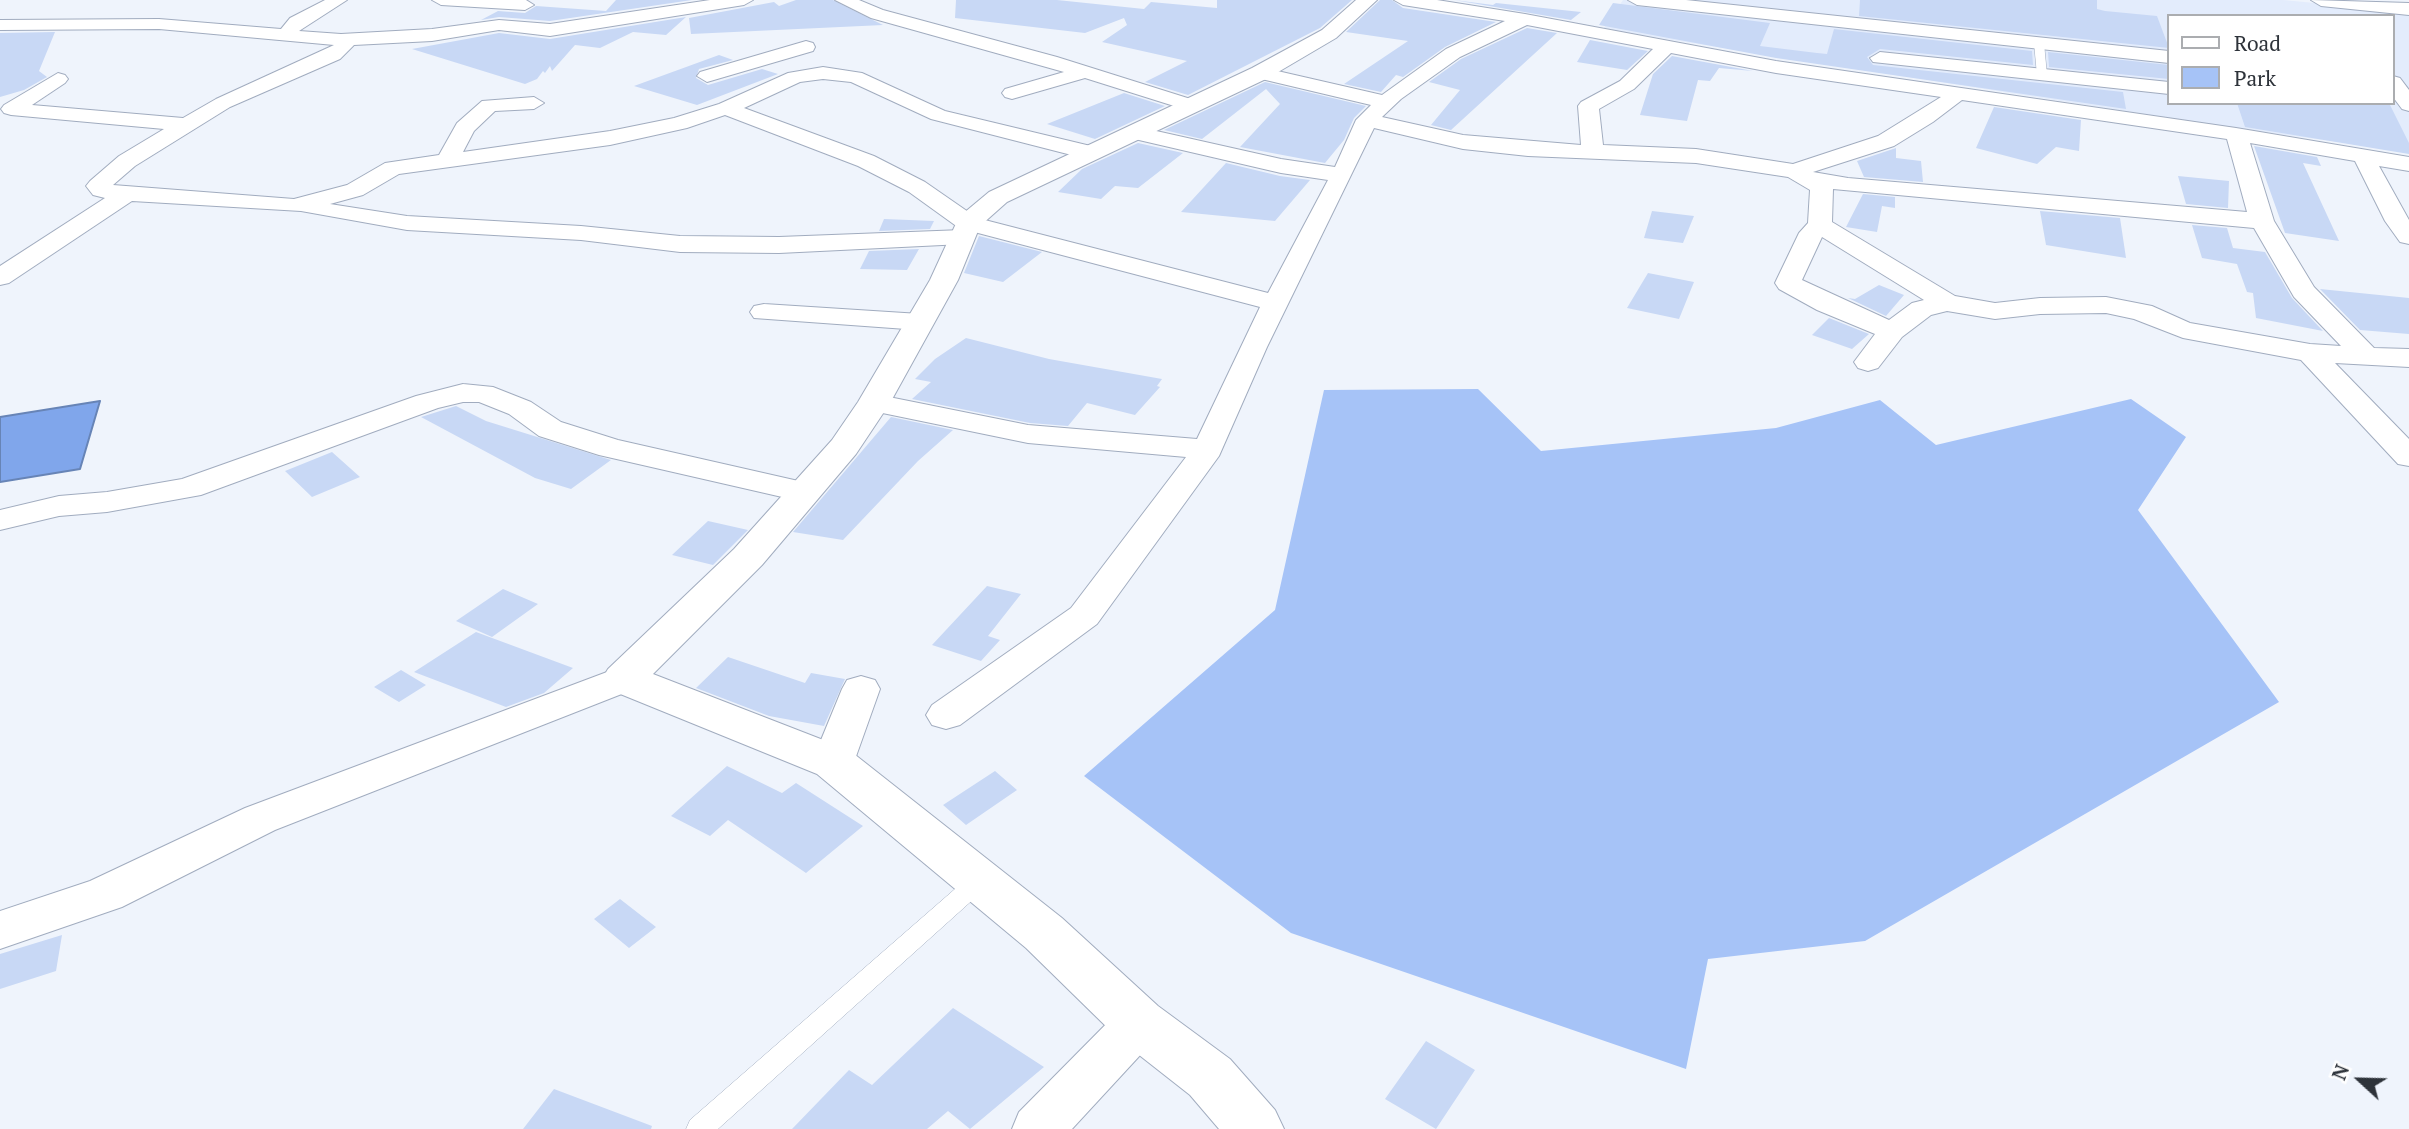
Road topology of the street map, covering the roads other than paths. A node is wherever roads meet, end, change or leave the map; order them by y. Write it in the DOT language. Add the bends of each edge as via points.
graph roads {
  1 [pos="338,0"];
  2 [pos="442,0"];
  3 [pos="744,0"];
  4 [pos="844,0"];
  5 [pos="1367,0"];
  6 [pos="1403,0"];
  7 [pos="1637,0"];
  8 [pos="2321,0"];
  9 [pos="2373,3"];
  10 [pos="612,5"];
  11 [pos="536,6"];
  12 [pos="2409,9"];
  13 [pos="576,17"];
  14 [pos="1525,19"];
  15 [pos="0,25"];
  16 [pos="1896,28"];
  17 [pos="287,34"];
  18 [pos="341,40"];
  19 [pos="2039,43"];
  20 [pos="806,47"];
  21 [pos="1666,47"];
  22 [pos="1866,56"];
  23 [pos="2168,57"];
  24 [pos="769,58"];
  25 [pos="1890,59"];
  26 [pos="1085,72"];
  27 [pos="1260,73"];
  28 [pos="809,74"];
  29 [pos="2042,75"];
  30 [pos="707,76"];
  31 [pos="58,79"];
  32 [pos="2395,83"];
  33 [pos="2168,88"];
  34 [pos="1012,93"];
  35 [pos="1959,93"];
  36 [pos="534,103"];
  37 [pos="1190,105"];
  38 [pos="2409,105"];
  39 [pos="726,108"];
  40 [pos="1377,111"];
  41 [pos="185,125"];
  42 [pos="1134,132"];
  43 [pos="2236,134"];
  44 [pos="1593,151"];
  45 [pos="1091,153"];
  46 [pos="2363,156"];
  47 [pos="448,159"];
  48 [pos="2409,164"];
  49 [pos="1797,174"];
  50 [pos="1342,175"];
  51 [pos="127,194"];
  52 [pos="294,205"];
  53 [pos="2262,220"];
  54 [pos="1820,225"];
  55 [pos="965,230"];
  56 [pos="2409,237"];
  57 [pos="0,277"];
  58 [pos="1276,303"];
  59 [pos="1947,303"];
  60 [pos="764,312"];
  61 [pos="920,322"];
  62 [pos="1892,331"];
  63 [pos="2309,353"];
  64 [pos="2365,355"];
  65 [pos="2409,358"];
  66 [pos="1868,362"];
  67 [pos="874,403"];
  68 [pos="1208,449"];
  69 [pos="2409,457"];
  70 [pos="804,492"];
  71 [pos="0,520"];
  72 [pos="623,679"];
  73 [pos="861,689"];
  74 [pos="946,715"];
  75 [pos="833,762"];
  76 [pos="979,881"];
  77 [pos="0,930"];
  78 [pos="1139,1023"];
  79 [pos="699,1129"];
  80 [pos="1038,1129"];
  81 [pos="1255,1129"];
  1 -- 17 [label="street" via="296,22"];
  2 -- 11 [label="street"];
  3 -- 13 [label="street"];
  4 -- 26 [label="street" via="877,14"];
  5 -- 27 [label="street" via="1329,34"];
  6 -- 14 [label="street"];
  7 -- 16 [label="street"];
  8 -- 9 [label="street"];
  9 -- 12 [label="street"];
  10 -- 13 [label="street"];
  13 -- 18 [label="street" via="537,31 499,25 432,35"];
  14 -- 21 [label="street"];
  14 -- 40 [label="street" via="1453,53"];
  15 -- 17 [label="street" via="159,24"];
  16 -- 19 [label="street"];
  16 -- 25 [label="street"];
  17 -- 18 [label="street"];
  18 -- 41 [label="street" via="344,50 223,103"];
  19 -- 23 [label="street"];
  19 -- 29 [label="lane"];
  20 -- 24 [label="street"];
  21 -- 35 [label="street"];
  21 -- 44 [label="street" via="1627,85 1588,106"];
  22 -- 25 [label="street"];
  24 -- 28 [label="street"];
  24 -- 30 [label="street"];
  25 -- 29 [label="street"];
  26 -- 34 [label="street"];
  26 -- 37 [label="street"];
  27 -- 37 [label="street"];
  27 -- 40 [label="street"];
  28 -- 39 [label="street"];
  28 -- 45 [label="street" via="855,77 938,115"];
  29 -- 33 [label="street"];
  31 -- 41 [label="street" via="11,109"];
  32 -- 38 [label="street"];
  35 -- 43 [label="street"];
  35 -- 49 [label="street" via="1886,141"];
  36 -- 47 [label="street" via="489,105 465,128"];
  37 -- 42 [label="street"];
  39 -- 47 [label="street" via="610,138"];
  39 -- 55 [label="street" via="866,161 917,187"];
  40 -- 44 [label="street" via="1463,142"];
  40 -- 50 [label="street"];
  41 -- 51 [label="street" via="127,161 98,186"];
  42 -- 45 [label="street"];
  42 -- 50 [label="street" via="1281,166"];
  43 -- 46 [label="street"];
  43 -- 53 [label="street"];
  44 -- 49 [label="street" via="1696,156"];
  45 -- 55 [label="street" via="998,197"];
  46 -- 48 [label="street"];
  46 -- 56 [label="street"];
  47 -- 52 [label="street" via="393,168 355,190"];
  49 -- 53 [label="street" via="1849,185"];
  49 -- 54 [label="street" via="1821,187"];
  50 -- 58 [label="street"];
  51 -- 52 [label="street"];
  51 -- 57 [label="street"];
  52 -- 55 [label="street" via="407,223 680,244 767,245"];
  53 -- 64 [label="street" via="2303,290"];
  54 -- 59 [label="street"];
  54 -- 62 [label="street" via="1811,233 1788,283"];
  55 -- 58 [label="street"];
  55 -- 61 [label="street"];
  58 -- 68 [label="street"];
  59 -- 62 [label="street" via="1922,309"];
  59 -- 63 [label="street" via="1995,311 2106,305 2142,312 2183,330"];
  60 -- 61 [label="street"];
  61 -- 67 [label="street"];
  62 -- 66 [label="street"];
  63 -- 64 [label="street"];
  63 -- 69 [label="street"];
  64 -- 65 [label="street"];
  67 -- 68 [label="street" via="1028,434"];
  67 -- 70 [label="street" via="844,447"];
  68 -- 74 [label="street" via="1084,616"];
  70 -- 71 [label="street" via="610,448 550,429 520,408 483,393 463,393 189,488 59,506"];
  70 -- 72 [label="street" via="748,557"];
  72 -- 75 [label="street"];
  72 -- 77 [label="street" via="260,819 106,894"];
  73 -- 75 [label="street"];
  75 -- 76 [label="street"];
  76 -- 78 [label="street" via="1044,933"];
  76 -- 79 [label="lane"];
  78 -- 80 [label="street"];
  78 -- 81 [label="street" via="1210,1077"];
}
